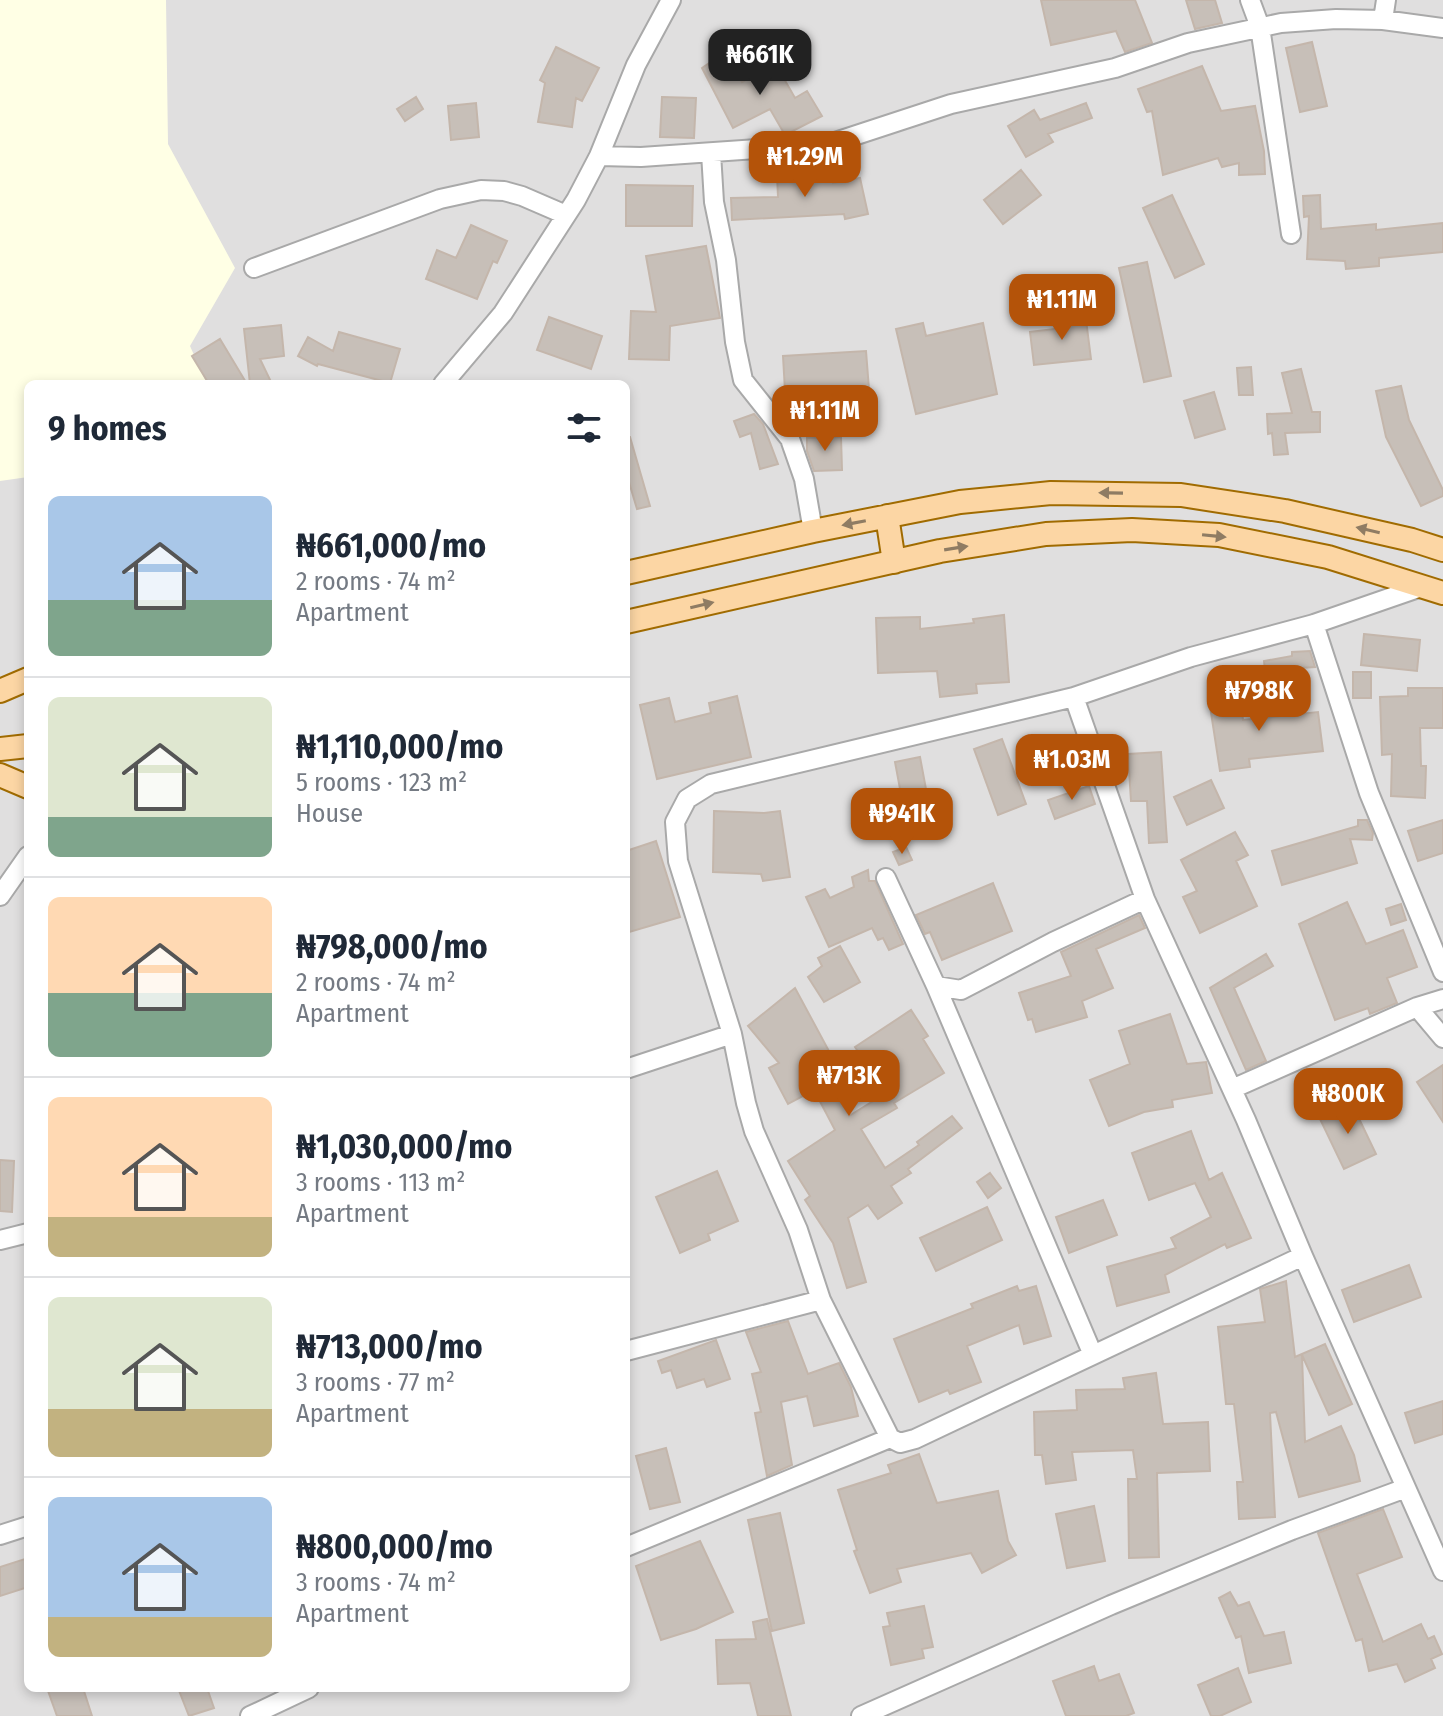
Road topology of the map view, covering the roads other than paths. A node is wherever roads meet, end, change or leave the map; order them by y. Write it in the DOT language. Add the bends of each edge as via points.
graph roads {
  1 [pos="671,0"];
  2 [pos="1250,0"];
  3 [pos="1386,0"];
  4 [pos="1383,20"];
  5 [pos="1260,27"];
  6 [pos="1443,28"];
  7 [pos="711,153"];
  8 [pos="599,156"];
  9 [pos="566,215"];
  10 [pos="1291,234"];
  11 [pos="254,268"];
  12 [pos="446,380"];
  13 [pos="887,516"];
  14 [pos="813,531"];
  15 [pos="1443,550"];
  16 [pos="894,562"];
  17 [pos="630,572"];
  18 [pos="1432,590"];
  19 [pos="630,621"];
  20 [pos="1314,624"];
  21 [pos="24,681"];
  22 [pos="0,691"];
  23 [pos="1074,697"];
  24 [pos="24,746"];
  25 [pos="0,749"];
  26 [pos="0,775"];
  27 [pos="24,785"];
  28 [pos="24,862"];
  29 [pos="886,878"];
  30 [pos="0,896"];
  31 [pos="1145,899"];
  32 [pos="1443,972"];
  33 [pos="936,986"];
  34 [pos="1443,999"];
  35 [pos="1417,1007"];
  36 [pos="732,1034"];
  37 [pos="1443,1038"];
  38 [pos="630,1068"];
  39 [pos="1232,1089"];
  40 [pos="24,1234"];
  41 [pos="0,1240"];
  42 [pos="1303,1256"];
  43 [pos="821,1300"];
  44 [pos="630,1350"];
  45 [pos="1093,1355"];
  46 [pos="890,1438"];
  47 [pos="1406,1488"];
  48 [pos="24,1527"];
  49 [pos="0,1535"];
  50 [pos="630,1545"];
  51 [pos="1443,1571"];
  52 [pos="301,1692"];
  53 [pos="250,1716"];
  54 [pos="861,1716"];
  1 -- 8 [label="street" via="636,65"];
  2 -- 5 [label="street"];
  3 -- 4 [label="street"];
  4 -- 5 [label="street"];
  4 -- 6 [label="street"];
  5 -- 7 [label="street" via="1188,43 1115,68 961,101 829,144"];
  5 -- 10 [label="street"];
  7 -- 8 [label="street"];
  7 -- 14 [label="street" via="743,380 790,439"];
  8 -- 9 [label="street"];
  9 -- 11 [label="street" via="522,196 481,190 440,199"];
  9 -- 12 [label="street" via="503,313"];
  13 -- 14 [label="main road, one-way"];
  15 -- 13 [label="main road, one-way" via="1285,511 1181,495 1051,493"];
  13 -- 16 [label="main road"];
  14 -- 17 [label="main road"];
  16 -- 18 [label="main road, one-way" via="1046,534 1132,530 1219,535 1328,557"];
  19 -- 16 [label="main road, one-way"];
  18 -- 20 [label="street"];
  20 -- 23 [label="street" via="1191,657"];
  20 -- 32 [label="street" via="1369,793"];
  21 -- 22 [label="main road"];
  23 -- 31 [label="street"];
  23 -- 36 [label="street" via="711,784 687,799 675,822 678,861"];
  24 -- 25 [label="main road"];
  26 -- 27 [label="main road"];
  28 -- 30 [label="street"];
  29 -- 33 [label="street"];
  31 -- 33 [label="street" via="961,990"];
  31 -- 39 [label="street"];
  33 -- 45 [label="street"];
  34 -- 35 [label="street"];
  35 -- 37 [label="street"];
  35 -- 39 [label="street"];
  36 -- 38 [label="street"];
  36 -- 43 [label="street" via="754,1131 798,1230"];
  39 -- 42 [label="street"];
  40 -- 41 [label="street"];
  42 -- 45 [label="street"];
  42 -- 47 [label="street"];
  43 -- 44 [label="street"];
  43 -- 46 [label="street"];
  45 -- 46 [label="street" via="915,1439 900,1443"];
  46 -- 50 [label="street"];
  47 -- 51 [label="street"];
  47 -- 54 [label="street" via="1125,1599"];
  48 -- 49 [label="street"];
  52 -- 53 [label="street"];
}
